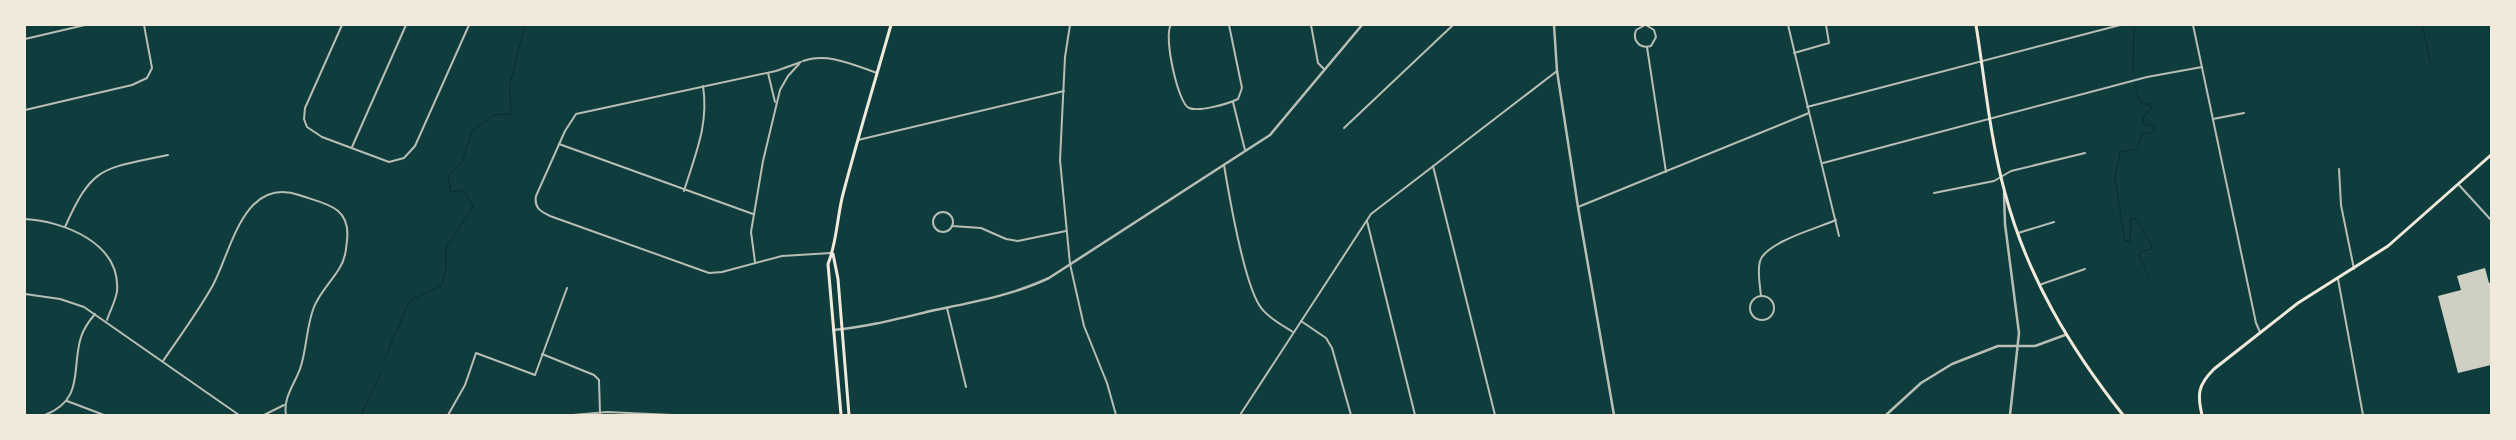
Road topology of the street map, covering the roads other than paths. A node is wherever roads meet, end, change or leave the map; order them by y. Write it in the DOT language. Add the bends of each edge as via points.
graph roads {
  1 [pos="85,25"];
  2 [pos="144,25"];
  3 [pos="342,25"];
  4 [pos="406,25"];
  5 [pos="469,25"];
  6 [pos="891,25"];
  7 [pos="1070,25"];
  8 [pos="1171,25"];
  9 [pos="1229,25"];
  10 [pos="1311,25"];
  11 [pos="1362,25"];
  12 [pos="1453,25"];
  13 [pos="1554,25"];
  14 [pos="1645,25"];
  15 [pos="1788,25"];
  16 [pos="1826,25"];
  17 [pos="1976,25"];
  18 [pos="2120,25"];
  19 [pos="2193,25"];
  20 [pos="25,38"];
  21 [pos="1647,47"];
  22 [pos="1793,53"];
  23 [pos="802,62"];
  24 [pos="1982,62"];
  25 [pos="2202,67"];
  26 [pos="1324,69"];
  27 [pos="1557,70"];
  28 [pos="768,73"];
  29 [pos="877,73"];
  30 [pos="703,86"];
  31 [pos="1064,91"];
  32 [pos="1233,102"];
  33 [pos="776,105"];
  34 [pos="1807,107"];
  35 [pos="25,110"];
  36 [pos="2244,113"];
  37 [pos="1809,114"];
  38 [pos="1990,118"];
  39 [pos="2213,119"];
  40 [pos="1344,128"];
  41 [pos="858,140"];
  42 [pos="559,144"];
  43 [pos="352,148"];
  44 [pos="1245,151"];
  45 [pos="2084,153"];
  46 [pos="2491,154"];
  47 [pos="168,155"];
  48 [pos="1823,163"];
  49 [pos="1224,165"];
  50 [pos="1434,166"];
  51 [pos="2338,169"];
  52 [pos="1666,172"];
  53 [pos="2001,176"];
  54 [pos="2458,184"];
  55 [pos="2004,190"];
  56 [pos="684,191"];
  57 [pos="1934,193"];
  58 [pos="1578,207"];
  59 [pos="753,214"];
  60 [pos="25,219"];
  61 [pos="1367,220"];
  62 [pos="1836,220"];
  63 [pos="2491,220"];
  64 [pos="2054,222"];
  65 [pos="952,226"];
  66 [pos="65,227"];
  67 [pos="1066,231"];
  68 [pos="2018,233"];
  69 [pos="1839,236"];
  70 [pos="832,253"];
  71 [pos="755,263"];
  72 [pos="1070,264"];
  73 [pos="2085,269"];
  74 [pos="2354,269"];
  75 [pos="2338,279"];
  76 [pos="2039,285"];
  77 [pos="567,288"];
  78 [pos="25,294"];
  79 [pos="1761,296"];
  80 [pos="947,308"];
  81 [pos="95,314"];
  82 [pos="106,321"];
  83 [pos="1301,321"];
  84 [pos="833,330"];
  85 [pos="842,330"];
  86 [pos="1293,332"];
  87 [pos="2260,332"];
  88 [pos="2066,335"];
  89 [pos="2018,346"];
  90 [pos="542,354"];
  91 [pos="163,361"];
  92 [pos="966,387"];
  93 [pos="67,401"];
  94 [pos="285,404"];
  95 [pos="600,413"];
  96 [pos="45,415"];
  97 [pos="104,415"];
  98 [pos="239,415"];
  99 [pos="264,415"];
  100 [pos="286,415"];
  101 [pos="448,415"];
  102 [pos="573,415"];
  103 [pos="672,415"];
  104 [pos="840,415"];
  105 [pos="849,415"];
  106 [pos="1116,415"];
  107 [pos="1240,415"];
  108 [pos="1351,415"];
  109 [pos="1415,415"];
  110 [pos="1495,415"];
  111 [pos="1614,415"];
  112 [pos="1886,415"];
  113 [pos="2010,415"];
  114 [pos="2123,415"];
  115 [pos="2202,415"];
  116 [pos="2363,415"];
  1 -- 20 [label="street"];
  2 -- 35 [label="street" via="152,68 145,80"];
  3 -- 43 [label="street" via="304,115 307,128 314,133"];
  4 -- 43 [label="street"];
  5 -- 43 [label="street" via="419,138 407,157 389,162"];
  6 -- 29 [label="main road"];
  7 -- 31 [label="street"];
  8 -- 32 [label="street" via="1167,40 1183,104 1198,109"];
  9 -- 32 [label="street" via="1242,88 1238,100"];
  10 -- 26 [label="street" via="1318,63"];
  11 -- 26 [label="street"];
  12 -- 40 [label="street"];
  13 -- 27 [label="street"];
  14 -- 21 [label="street" via="1652,27 1656,37 1654,43"];
  14 -- 21 [label="street" via="1636,30 1634,37 1637,44"];
  15 -- 22 [label="street"];
  16 -- 22 [label="street" via="1829,44"];
  17 -- 24 [label="main road"];
  18 -- 24 [label="street"];
  19 -- 25 [label="street"];
  21 -- 52 [label="street"];
  22 -- 34 [label="street"];
  23 -- 28 [label="street"];
  23 -- 29 [label="street" via="812,58 830,58"];
  23 -- 33 [label="street" via="785,80"];
  24 -- 34 [label="street"];
  24 -- 38 [label="main road"];
  25 -- 38 [label="street" via="2146,77"];
  25 -- 39 [label="street"];
  26 -- 44 [label="street" via="1280,125"];
  27 -- 50 [label="street"];
  27 -- 58 [label="street"];
  28 -- 30 [label="street"];
  28 -- 33 [label="street"];
  29 -- 41 [label="main road"];
  30 -- 42 [label="street" via="576,114"];
  30 -- 56 [label="street" via="705,122"];
  31 -- 41 [label="street"];
  31 -- 67 [label="street" via="1060,160"];
  32 -- 44 [label="street"];
  33 -- 59 [label="street"];
  34 -- 37 [label="street"];
  36 -- 39 [label="street"];
  37 -- 48 [label="street"];
  37 -- 52 [label="street"];
  38 -- 48 [label="street"];
  38 -- 53 [label="main road"];
  39 -- 87 [label="street"];
  41 -- 70 [label="main road" via="837,217"];
  42 -- 56 [label="street"];
  42 -- 71 [label="street" via="536,196 540,211 702,272 714,274"];
  44 -- 49 [label="street"];
  45 -- 53 [label="street"];
  46 -- 54 [label="main road"];
  47 -- 66 [label="street" via="116,166 97,175 82,191"];
  48 -- 62 [label="street"];
  49 -- 72 [label="street"];
  49 -- 86 [label="street" via="1240,242 1258,301 1272,318"];
  50 -- 61 [label="street"];
  50 -- 110 [label="street"];
  51 -- 74 [label="street" via="2341,205"];
  52 -- 58 [label="street"];
  53 -- 55 [label="main road"];
  53 -- 57 [label="street"];
  54 -- 63 [label="street"];
  54 -- 74 [label="main road" via="2394,241"];
  55 -- 68 [label="main road"];
  55 -- 89 [label="street"];
  56 -- 59 [label="street"];
  58 -- 111 [label="street"];
  59 -- 71 [label="street" via="751,241"];
  60 -- 66 [label="street"];
  61 -- 83 [label="street"];
  61 -- 109 [label="street"];
  62 -- 69 [label="street"];
  62 -- 79 [label="street" via="1770,247 1759,268"];
  64 -- 68 [label="street"];
  65 -- 65 [label="street" via="942,232 936,229 934,219 937,214 946,213 951,216"];
  65 -- 67 [label="street" via="981,228 1018,241"];
  66 -- 82 [label="street" via="97,245 112,266 117,292"];
  67 -- 72 [label="street"];
  68 -- 76 [label="main road"];
  70 -- 71 [label="street" via="782,256"];
  70 -- 84 [label="main road" via="828,275"];
  70 -- 85 [label="main road"];
  72 -- 80 [label="street" via="1049,278 1024,288"];
  72 -- 106 [label="street" via="1084,326 1108,383"];
  73 -- 76 [label="street"];
  74 -- 75 [label="main road"];
  75 -- 87 [label="main road" via="2298,303"];
  75 -- 116 [label="street"];
  76 -- 88 [label="main road"];
  77 -- 90 [label="street"];
  78 -- 81 [label="street" via="69,302"];
  79 -- 79 [label="street" via="1771,300 1774,307 1770,317 1763,320 1755,318 1751,307"];
  80 -- 85 [label="street"];
  80 -- 92 [label="street"];
  81 -- 82 [label="street"];
  81 -- 93 [label="street" via="81,335 74,387"];
  82 -- 91 [label="street"];
  83 -- 86 [label="street"];
  83 -- 108 [label="street" via="1326,338 1332,348"];
  84 -- 85 [label="street"];
  84 -- 104 [label="main road"];
  85 -- 105 [label="main road"];
  86 -- 107 [label="street"];
  87 -- 115 [label="main road" via="2202,382 2198,394"];
  88 -- 89 [label="street" via="2035,346"];
  88 -- 114 [label="main road"];
  89 -- 112 [label="street" via="1998,346 1952,364 1921,383"];
  89 -- 113 [label="street"];
  90 -- 95 [label="street" via="600,380"];
  90 -- 101 [label="street" via="535,375 476,353 465,385"];
  91 -- 94 [label="street" via="212,288 238,224 256,204 270,194 281,192 327,204 341,212 346,220 345,255 313,309 301,365"];
  91 -- 98 [label="street"];
  93 -- 96 [label="street"];
  93 -- 97 [label="street"];
  94 -- 99 [label="street"];
  94 -- 100 [label="street"];
  95 -- 102 [label="street"];
  95 -- 103 [label="street"];
}
